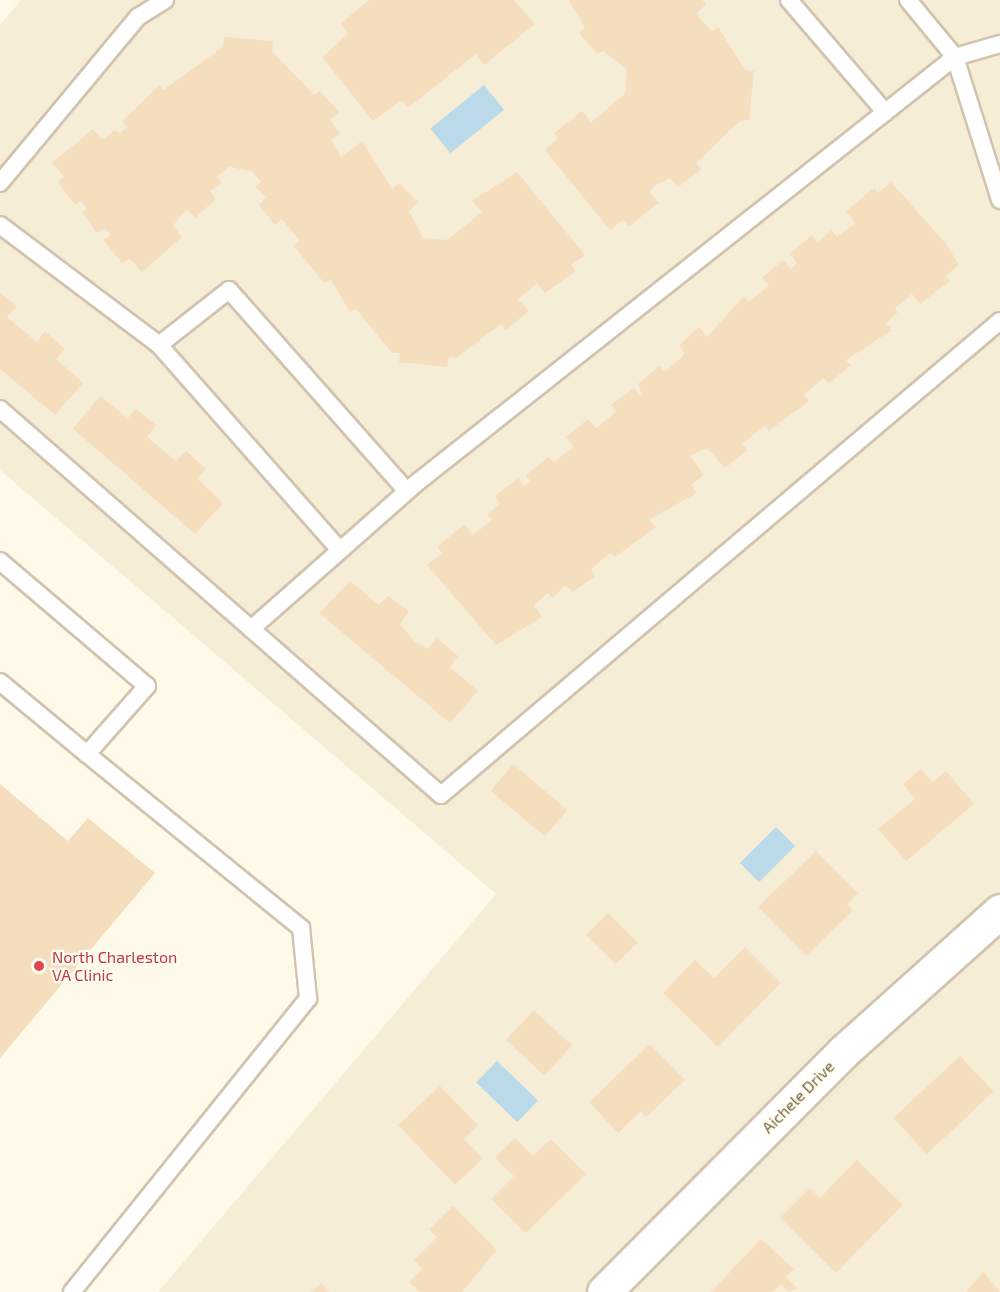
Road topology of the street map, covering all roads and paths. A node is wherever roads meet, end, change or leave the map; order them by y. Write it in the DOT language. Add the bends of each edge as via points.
graph roads {
  1 [pos="142,0"];
  2 [pos="165,0"];
  3 [pos="789,0"];
  4 [pos="908,0"];
  5 [pos="138,17"];
  6 [pos="1000,44"];
  7 [pos="956,57"];
  8 [pos="885,112"];
  9 [pos="0,183"];
  10 [pos="1000,200"];
  11 [pos="0,225"];
  12 [pos="1000,321"];
  13 [pos="159,345"];
  14 [pos="0,409"];
  15 [pos="407,491"];
  16 [pos="338,548"];
  17 [pos="0,561"];
  18 [pos="251,629"];
  19 [pos="0,682"];
  20 [pos="87,754"];
  21 [pos="1000,911"];
  22 [pos="72,1292"];
  23 [pos="604,1292"];
  1 -- 5 [label="lane"];
  2 -- 5 [label="lane"];
  3 -- 8 [label="lane"];
  4 -- 7 [label="lane"];
  5 -- 9 [label="lane"];
  6 -- 7 [label="lane"];
  7 -- 8 [label="lane"];
  7 -- 10 [label="lane"];
  8 -- 15 [label="lane"];
  11 -- 13 [label="lane"];
  12 -- 18 [label="lane" via="441,795"];
  13 -- 15 [label="lane" via="229,290"];
  13 -- 16 [label="lane"];
  14 -- 18 [label="lane"];
  15 -- 16 [label="lane"];
  16 -- 18 [label="lane"];
  17 -- 20 [label="lane" via="147,686"];
  19 -- 20 [label="lane"];
  20 -- 22 [label="lane" via="301,928 308,998"];
  21 -- 23 [label="street, Aichele Drive" via="843,1052"];
}
